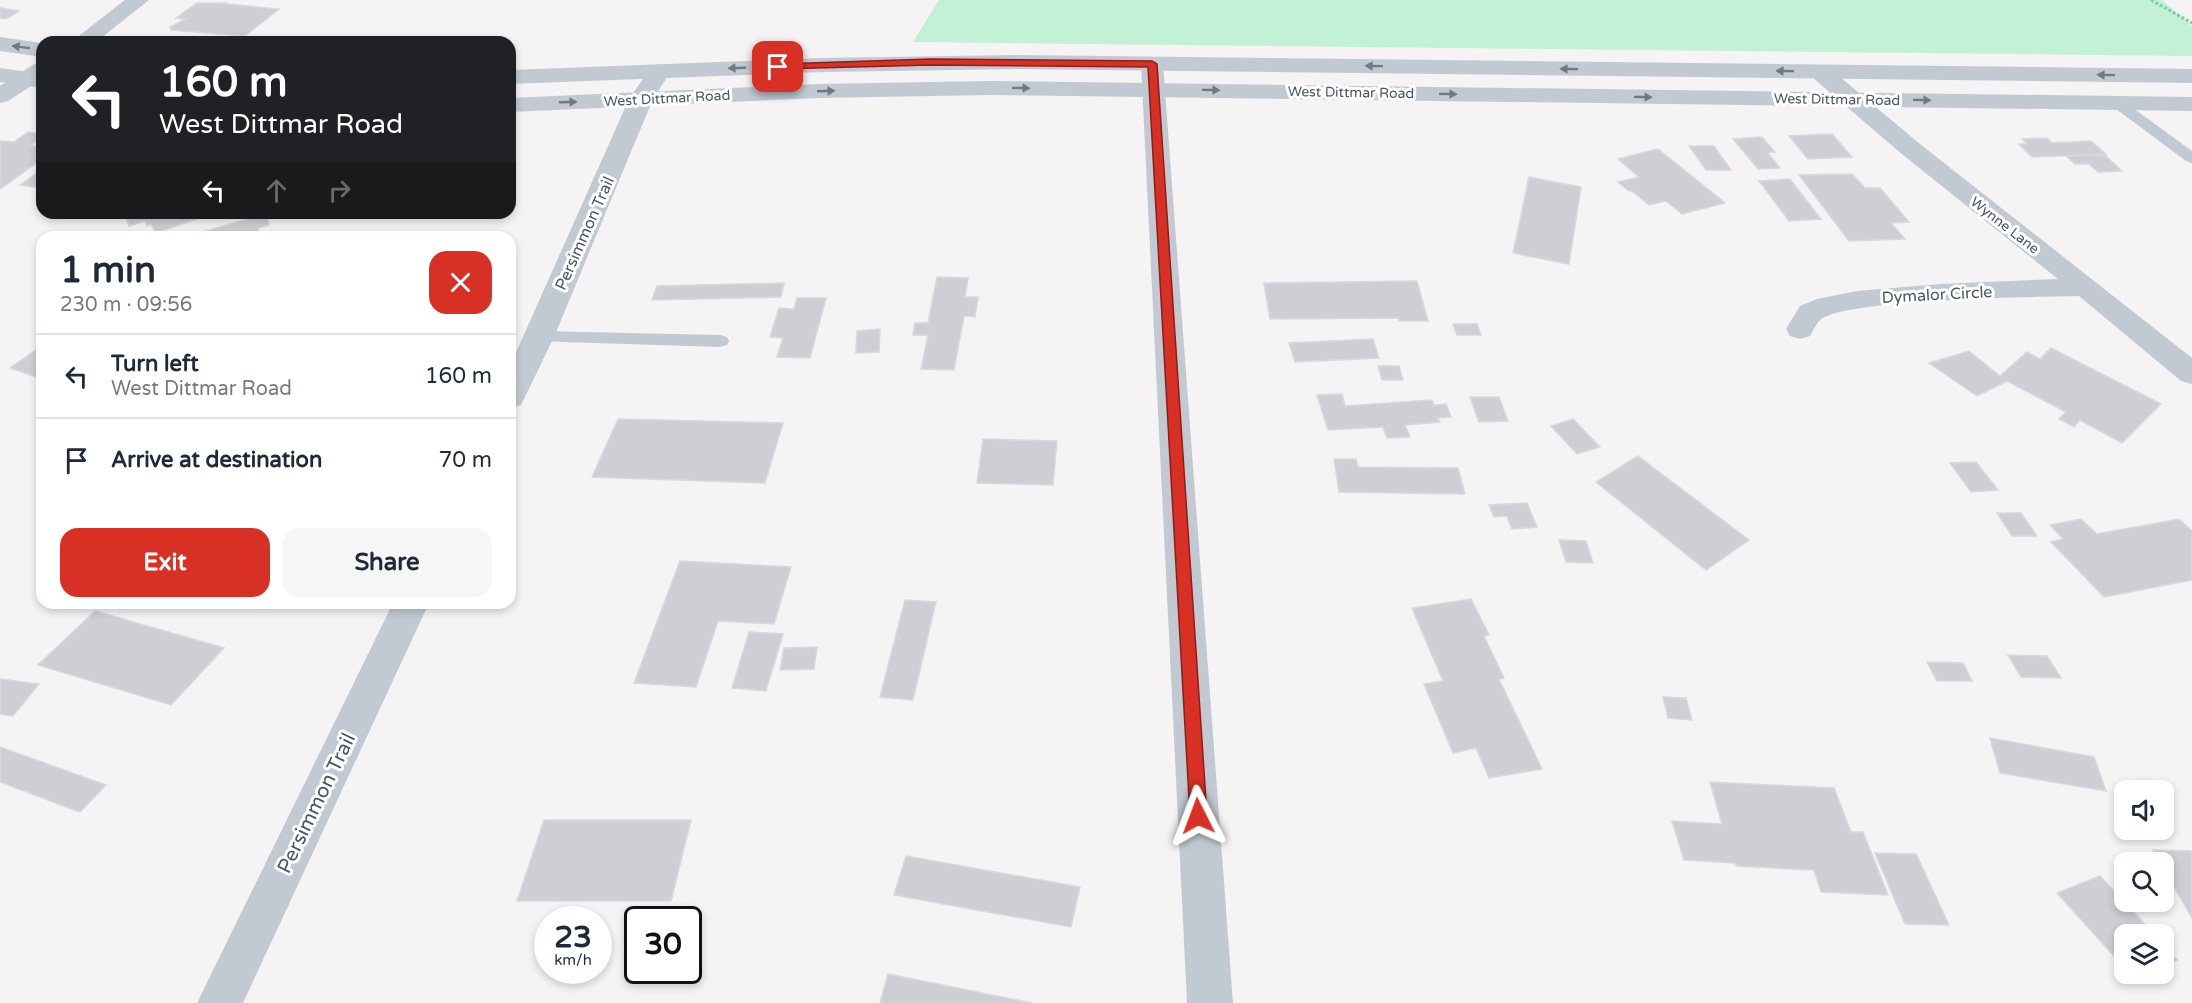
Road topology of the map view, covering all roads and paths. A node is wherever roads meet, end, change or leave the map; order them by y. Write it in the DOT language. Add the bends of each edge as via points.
graph roads {
  1 [pos="139,0"];
  2 [pos="2151,0"];
  3 [pos="2192,23"];
  4 [pos="89,36"];
  5 [pos="0,44"];
  6 [pos="36,49"];
  7 [pos="660,71"];
  8 [pos="1820,72"];
  9 [pos="0,75"];
  10 [pos="36,76"];
  11 [pos="2192,76"];
  12 [pos="36,77"];
  13 [pos="516,77"];
  14 [pos="1153,77"];
  15 [pos="0,96"];
  16 [pos="641,99"];
  17 [pos="1851,99"];
  18 [pos="2117,103"];
  19 [pos="2192,104"];
  20 [pos="516,105"];
  21 [pos="2192,158"];
  22 [pos="2085,287"];
  23 [pos="1800,329"];
  24 [pos="539,337"];
  25 [pos="720,341"];
  26 [pos="2192,374"];
  27 [pos="516,385"];
  28 [pos="408,609"];
  29 [pos="220,1003"];
  30 [pos="1210,1003"];
  1 -- 4 [label="street"];
  2 -- 3 [label="path"];
  6 -- 5 [label="street, one-way"];
  7 -- 13 [label="street, West Dittmar Road"];
  14 -- 7 [label="street, West Dittmar Road, one-way" via="921,62"];
  7 -- 16 [label="street, Persimmon Trail"];
  11 -- 8 [label="street, West Dittmar Road, one-way"];
  8 -- 14 [label="street, West Dittmar Road, one-way"];
  8 -- 17 [label="street, Wynne Lane"];
  9 -- 10 [label="street"];
  12 -- 15 [label="street"];
  16 -- 14 [label="street, West Dittmar Road, one-way"];
  14 -- 17 [label="street, West Dittmar Road, one-way"];
  14 -- 30 [label="street"];
  20 -- 16 [label="street, West Dittmar Road, one-way"];
  16 -- 24 [label="street, Persimmon Trail"];
  17 -- 18 [label="street, West Dittmar Road, one-way"];
  17 -- 22 [label="street, Wynne Lane"];
  18 -- 19 [label="street, West Dittmar Road"];
  18 -- 21 [label="lane"];
  22 -- 23 [label="street, Dymalor Circle" via="1880,296 1838,302 1811,312"];
  22 -- 26 [label="street, Wynne Lane"];
  24 -- 25 [label="lane"];
  24 -- 27 [label="street, Persimmon Trail"];
  28 -- 29 [label="street, Persimmon Trail"];
}
